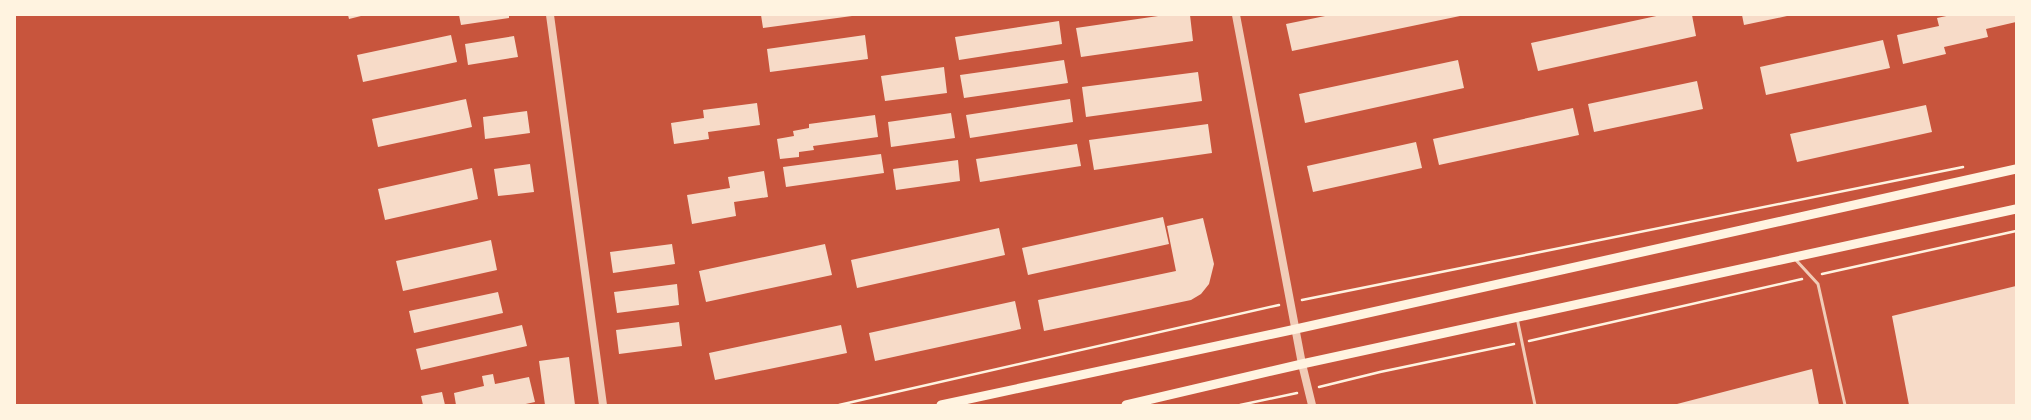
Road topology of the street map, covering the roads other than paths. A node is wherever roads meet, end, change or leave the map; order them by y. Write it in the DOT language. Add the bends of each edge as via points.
graph roads {
  1 [pos="550,15"];
  2 [pos="1236,15"];
  3 [pos="2016,169"];
  4 [pos="2016,209"];
  5 [pos="1793,257"];
  6 [pos="1517,317"];
  7 [pos="1296,329"];
  8 [pos="1302,364"];
  9 [pos="603,405"];
  10 [pos="942,405"];
  11 [pos="1126,405"];
  12 [pos="1312,405"];
  13 [pos="1535,405"];
  14 [pos="1845,405"];
  1 -- 9 [label="street"];
  2 -- 7 [label="street"];
  3 -- 7 [label="main road"];
  4 -- 5 [label="main road"];
  5 -- 6 [label="main road"];
  5 -- 14 [label="lane" via="1818,284"];
  6 -- 8 [label="main road"];
  6 -- 13 [label="lane"];
  7 -- 8 [label="street"];
  7 -- 10 [label="main road"];
  8 -- 11 [label="main road"];
  8 -- 12 [label="street"];
}
